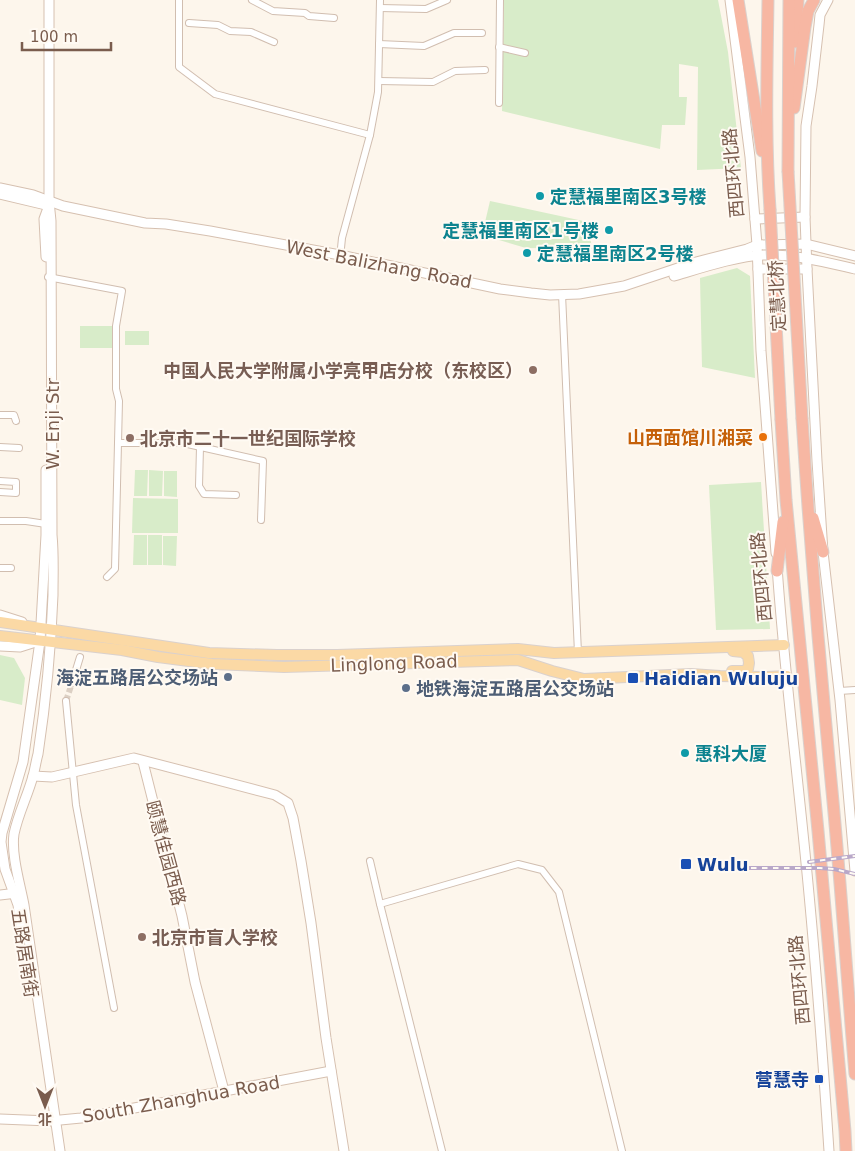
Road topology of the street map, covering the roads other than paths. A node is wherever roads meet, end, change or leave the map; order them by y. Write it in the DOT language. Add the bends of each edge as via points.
graph roads {
  1 [pos="49,0"];
  2 [pos="179,0"];
  3 [pos="252,0"];
  4 [pos="380,0"];
  5 [pos="447,0"];
  6 [pos="500,0"];
  7 [pos="730,0"];
  8 [pos="738,0"];
  9 [pos="763,0"];
  10 [pos="768,0"];
  11 [pos="789,0"];
  12 [pos="798,0"];
  13 [pos="814,0"];
  14 [pos="828,0"];
  15 [pos="380,8"];
  16 [pos="334,18"];
  17 [pos="189,23"];
  18 [pos="767,25"];
  19 [pos="482,33"];
  20 [pos="274,42"];
  21 [pos="379,44"];
  22 [pos="500,47"];
  23 [pos="525,53"];
  24 [pos="485,70"];
  25 [pos="788,80"];
  26 [pos="379,81"];
  27 [pos="499,103"];
  28 [pos="370,135"];
  29 [pos="788,154"];
  30 [pos="769,187"];
  31 [pos="0,188"];
  32 [pos="0,194"];
  33 [pos="49,203"];
  34 [pos="805,217"];
  35 [pos="754,219"];
  36 [pos="806,244"];
  37 [pos="757,245"];
  38 [pos="757,256"];
  39 [pos="855,256"];
  40 [pos="340,257"];
  41 [pos="807,258"];
  42 [pos="758,269"];
  43 [pos="807,269"];
  44 [pos="855,269"];
  45 [pos="49,278"];
  46 [pos="562,296"];
  47 [pos="0,415"];
  48 [pos="781,420"];
  49 [pos="16,421"];
  50 [pos="118,443"];
  51 [pos="0,447"];
  52 [pos="200,447"];
  53 [pos="19,448"];
  54 [pos="0,481"];
  55 [pos="0,492"];
  56 [pos="236,495"];
  57 [pos="807,496"];
  58 [pos="786,500"];
  59 [pos="261,520"];
  60 [pos="0,521"];
  61 [pos="46,524"];
  62 [pos="823,552"];
  63 [pos="0,568"];
  64 [pos="11,568"];
  65 [pos="777,571"];
  66 [pos="107,577"];
  67 [pos="0,615"];
  68 [pos="0,622"];
  69 [pos="46,629"];
  70 [pos="0,636"];
  71 [pos="45,641"];
  72 [pos="0,646"];
  73 [pos="784,646"];
  74 [pos="716,648"];
  75 [pos="578,653"];
  76 [pos="80,658"];
  77 [pos="691,674"];
  78 [pos="787,676"];
  79 [pos="72,683"];
  80 [pos="855,690"];
  81 [pos="839,691"];
  82 [pos="66,700"];
  83 [pos="143,762"];
  84 [pos="73,773"];
  85 [pos="33,776"];
  86 [pos="370,860"];
  87 [pos="855,871"];
  88 [pos="15,883"];
  89 [pos="0,885"];
  90 [pos="18,893"];
  91 [pos="0,895"];
  92 [pos="380,904"];
  93 [pos="114,1008"];
  94 [pos="331,1071"];
  95 [pos="855,1074"];
  96 [pos="224,1091"];
  97 [pos="0,1119"];
  98 [pos="50,1121"];
  99 [pos="54,1151"];
  100 [pos="60,1151"];
  101 [pos="344,1151"];
  102 [pos="442,1151"];
  103 [pos="622,1151"];
  104 [pos="829,1151"];
  105 [pos="846,1151"];
  1 -- 33 [label="street, W. Enji Str"];
  2 -- 28 [label="street" via="179,68 215,94"];
  3 -- 16 [label="street" via="274,11"];
  4 -- 15 [label="street"];
  5 -- 15 [label="street" via="426,9"];
  6 -- 22 [label="street"];
  7 -- 35 [label="street, 西四环北路" via="750,157"];
  8 -- 30 [label="highway"];
  9 -- 18 [label="highway"];
  10 -- 18 [label="highway"];
  11 -- 25 [label="highway"];
  12 -- 25 [label="highway"];
  13 -- 29 [label="highway" via="805,27"];
  14 -- 34 [label="street" via="818,25 806,126"];
  15 -- 21 [label="street"];
  17 -- 20 [label="street" via="218,25 230,32 251,32"];
  18 -- 30 [label="highway"];
  19 -- 21 [label="street" via="454,33 424,46"];
  21 -- 26 [label="street"];
  22 -- 23 [label="street"];
  22 -- 27 [label="street"];
  24 -- 26 [label="street" via="455,71 432,82"];
  25 -- 29 [label="highway"];
  26 -- 28 [label="street"];
  28 -- 40 [label="street" via="342,238"];
  29 -- 57 [label="highway, 定慧北桥, bridge"];
  30 -- 48 [label="highway, 定慧北桥, bridge"];
  31 -- 33 [label="street, West Balizhang Road" via="33,194"];
  32 -- 33 [label="street, West Balizhang Road"];
  33 -- 40 [label="street, West Balizhang Road" via="62,211 146,227"];
  33 -- 45 [label="street, W. Enji Str" via="44,219"];
  34 -- 35 [label="street"];
  34 -- 36 [label="street"];
  35 -- 37 [label="street, 西四环北路"];
  36 -- 37 [label="street, West Balizhang Road"];
  36 -- 39 [label="street, West Balizhang Road"];
  36 -- 41 [label="street"];
  37 -- 38 [label="street, 西四环北路"];
  37 -- 46 [label="street, West Balizhang Road" via="624,286"];
  38 -- 41 [label="street, West Balizhang Road"];
  38 -- 42 [label="street, 西四环北路"];
  38 -- 46 [label="street, West Balizhang Road" via="603,295 583,298"];
  40 -- 46 [label="street, West Balizhang Road" via="512,295"];
  41 -- 43 [label="street"];
  41 -- 44 [label="street, West Balizhang Road"];
  42 -- 43 [label="street"];
  42 -- 65 [label="street, 西四环北路"];
  43 -- 62 [label="street"];
  45 -- 50 [label="street" via="122,290 116,326"];
  45 -- 61 [label="street, W. Enji Str"];
  45 -- 69 [label="street, W. Enji Str" via="54,550"];
  46 -- 75 [label="street"];
  47 -- 49 [label="street" via="14,415"];
  48 -- 58 [label="highway, 西四环北路"];
  50 -- 52 [label="street" via="184,443"];
  50 -- 66 [label="street" via="115,569"];
  51 -- 53 [label="street"];
  52 -- 56 [label="street" via="199,486 204,494"];
  52 -- 59 [label="street" via="263,461"];
  54 -- 55 [label="street" via="16,482 16,493"];
  57 -- 62 [label="highway"];
  57 -- 95 [label="highway"];
  58 -- 65 [label="highway"];
  58 -- 105 [label="highway, 西四环北路"];
  60 -- 61 [label="street"];
  61 -- 69 [label="street, W. Enji Str"];
  62 -- 81 [label="street"];
  63 -- 64 [label="street"];
  65 -- 73 [label="street, 西四环北路"];
  67 -- 69 [label="street"];
  68 -- 69 [label="main road, Linglong Road"];
  69 -- 71 [label="street, W. Enji Str"];
  69 -- 75 [label="main road, Linglong Road" via="209,653 277,656 518,649"];
  70 -- 71 [label="main road, Linglong Road"];
  71 -- 72 [label="street" via="20,647"];
  71 -- 77 [label="main road, Linglong Road" via="212,664 284,667 518,660 584,679"];
  71 -- 85 [label="street, 五路居南街" via="44,712"];
  71 -- 88 [label="street, 五路居南街" via="23,762 2,833 5,869"];
  73 -- 74 [label="main road, Linglong Road"];
  73 -- 78 [label="street, 西四环北路"];
  74 -- 75 [label="main road, Linglong Road"];
  74 -- 77 [label="main road" via="743,652 748,656 748,669"];
  76 -- 79 [label="street"];
  77 -- 78 [label="main road, Linglong Road"];
  78 -- 104 [label="street, 西四环北路"];
  80 -- 81 [label="street"];
  81 -- 87 [label="street"];
  82 -- 84 [label="street"];
  83 -- 84 [label="street" via="134,758"];
  83 -- 94 [label="street" via="275,795 288,803 302,861"];
  83 -- 96 [label="street, 颐慧佳园西路"];
  84 -- 85 [label="street"];
  84 -- 93 [label="street" via="76,805"];
  85 -- 88 [label="street, 五路居南街" via="14,835"];
  86 -- 92 [label="street"];
  88 -- 89 [label="street"];
  88 -- 90 [label="street, 五路居南街"];
  90 -- 91 [label="street"];
  90 -- 98 [label="street, 五路居南街"];
  90 -- 100 [label="street, 五路居南街"];
  92 -- 102 [label="street"];
  92 -- 103 [label="street" via="518,864 542,870 559,892"];
  94 -- 98 [label="street, South Zhanghua Road"];
  94 -- 101 [label="street"];
  97 -- 98 [label="street, South Zhanghua Road"];
  98 -- 99 [label="street, 五路居南街"];
}
